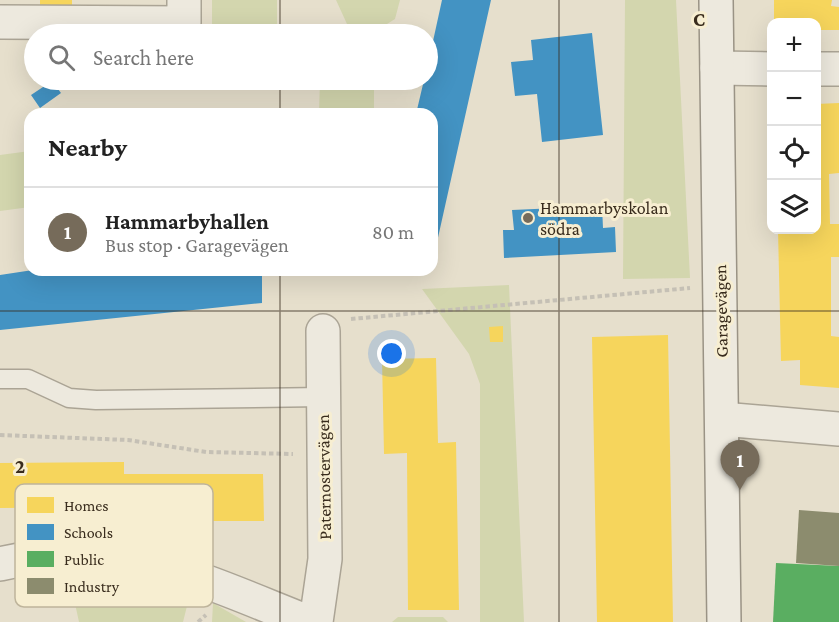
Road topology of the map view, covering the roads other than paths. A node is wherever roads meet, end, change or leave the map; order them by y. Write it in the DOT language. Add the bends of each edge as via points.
graph roads {
  1 [pos="184,0"];
  2 [pos="716,0"];
  3 [pos="0,22"];
  4 [pos="717,68"];
  5 [pos="767,69"];
  6 [pos="821,69"];
  7 [pos="839,69"];
  8 [pos="322,332"];
  9 [pos="0,379"];
  10 [pos="323,397"];
  11 [pos="722,419"];
  12 [pos="839,429"];
  13 [pos="15,560"];
  14 [pos="0,564"];
  15 [pos="213,583"];
  16 [pos="308,622"];
  17 [pos="316,622"];
  18 [pos="724,622"];
  1 -- 3 [label="street" via="184,23"];
  2 -- 4 [label="street, Garagevägen"];
  4 -- 5 [label="street"];
  4 -- 11 [label="street, Garagevägen"];
  6 -- 7 [label="street"];
  8 -- 10 [label="street, Paternostervägen"];
  9 -- 10 [label="lane" via="28,379 69,398 96,400"];
  10 -- 17 [label="street, Paternostervägen" via="325,559"];
  11 -- 12 [label="street"];
  11 -- 18 [label="street, Garagevägen"];
  13 -- 14 [label="street"];
  15 -- 16 [label="street"];
}
